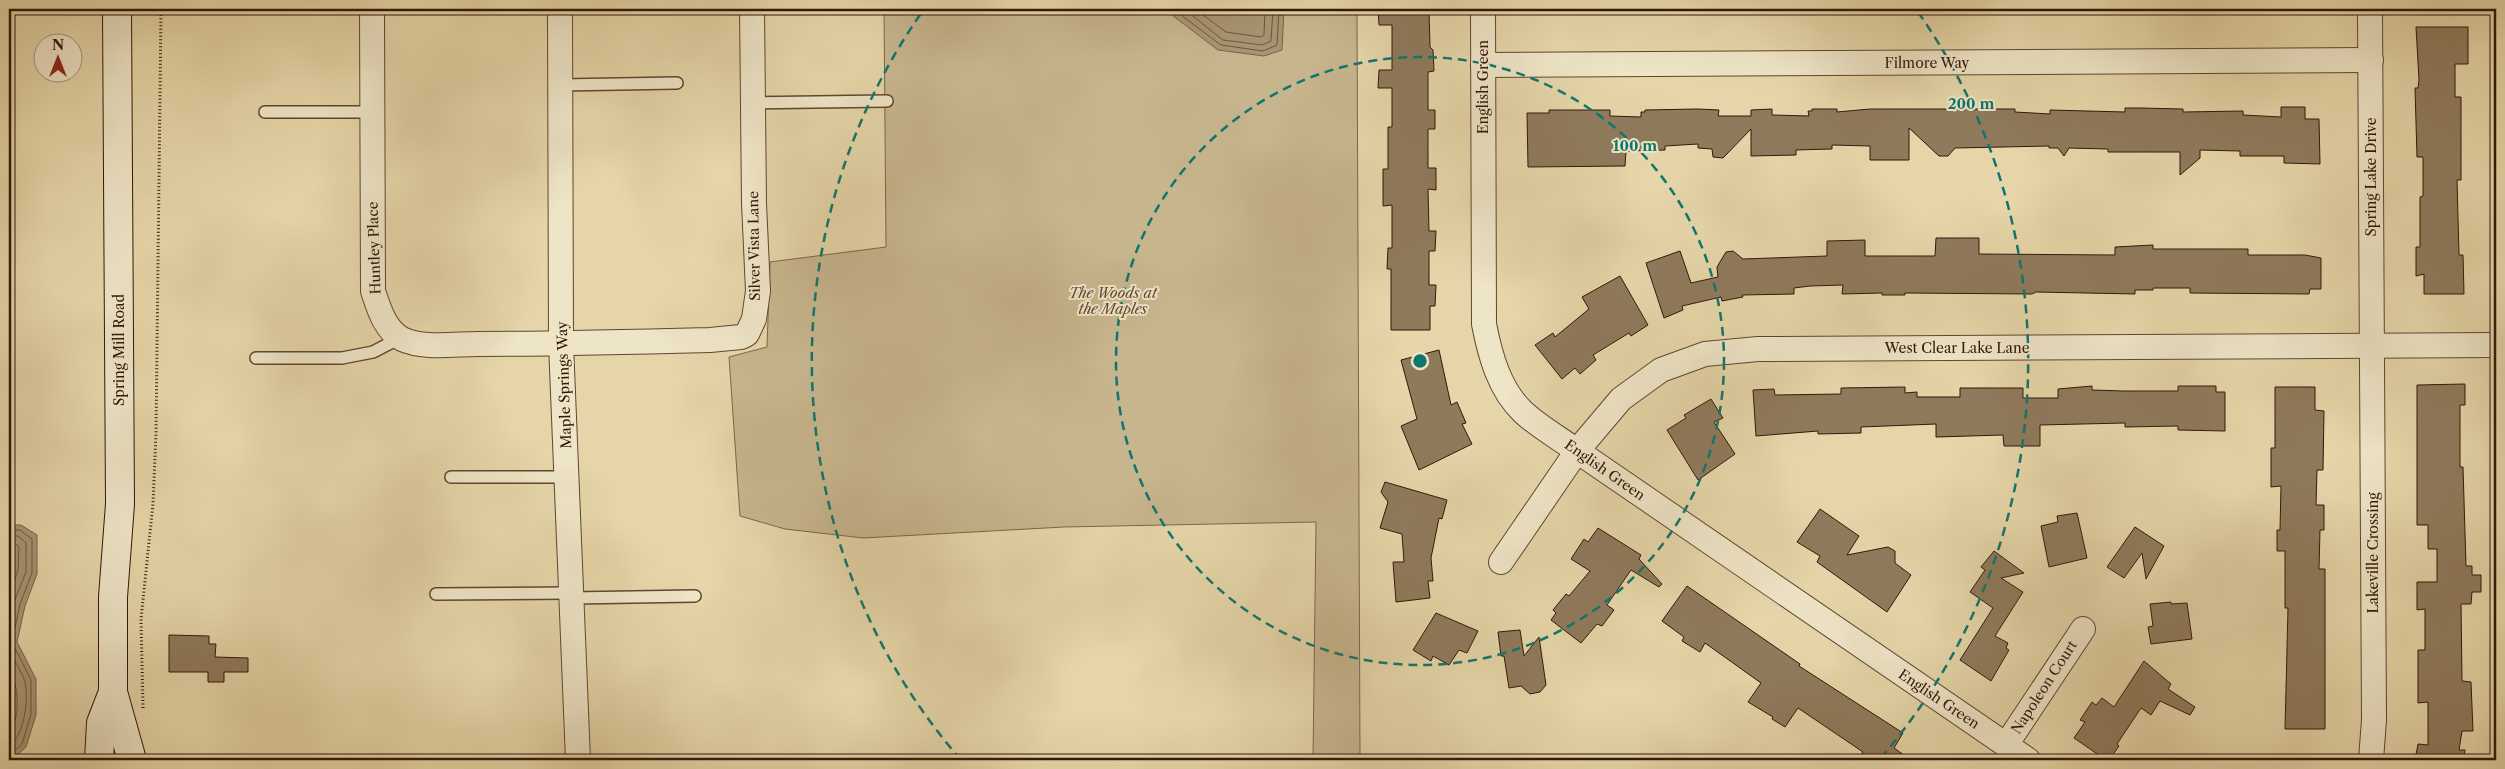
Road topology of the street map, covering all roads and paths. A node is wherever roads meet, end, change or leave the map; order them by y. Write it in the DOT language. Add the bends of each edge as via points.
graph roads {
  1 [pos="116,9"];
  2 [pos="161,9"];
  3 [pos="372,9"];
  4 [pos="560,9"];
  5 [pos="752,9"];
  6 [pos="1483,9"];
  7 [pos="2370,9"];
  8 [pos="2371,60"];
  9 [pos="1484,65"];
  10 [pos="677,83"];
  11 [pos="560,85"];
  12 [pos="888,101"];
  13 [pos="753,103"];
  14 [pos="265,112"];
  15 [pos="372,112"];
  16 [pos="400,338"];
  17 [pos="566,343"];
  18 [pos="2373,345"];
  19 [pos="2496,345"];
  20 [pos="256,358"];
  21 [pos="1577,451"];
  22 [pos="451,478"];
  23 [pos="567,478"];
  24 [pos="1501,562"];
  25 [pos="436,594"];
  26 [pos="572,596"];
  27 [pos="695,596"];
  28 [pos="2083,629"];
  29 [pos="113,692"];
  30 [pos="144,710"];
  31 [pos="2006,745"];
  32 [pos="99,760"];
  33 [pos="132,760"];
  34 [pos="578,760"];
  35 [pos="2028,760"];
  36 [pos="2371,760"];
  1 -- 29 [label="street, Spring Mill Road" via="120,504 113,597"];
  2 -- 30 [label="path" via="156,433 153,504 141,619"];
  3 -- 15 [label="street, Huntley Place"];
  4 -- 11 [label="street, Maple Springs Way"];
  5 -- 13 [label="street, Silver Vista Lane"];
  6 -- 9 [label="street, English Green"];
  7 -- 8 [label="street, Spring Lake Drive"];
  8 -- 9 [label="street, Filmore Way"];
  8 -- 18 [label="street, Spring Lake Drive"];
  9 -- 21 [label="street, English Green" via="1484,324 1490,355 1504,386 1523,411"];
  10 -- 11 [label="lane"];
  11 -- 17 [label="street, Maple Springs Way"];
  12 -- 13 [label="lane"];
  13 -- 17 [label="street, Silver Vista Lane" via="758,291 754,319 747,334 710,340"];
  14 -- 15 [label="lane"];
  15 -- 16 [label="street, Huntley Place" via="373,291 389,328"];
  16 -- 17 [label="street" via="414,344"];
  16 -- 20 [label="lane" via="373,352 342,358"];
  17 -- 23 [label="street, Maple Springs Way"];
  18 -- 19 [label="street, West Clear Lake Lane"];
  18 -- 21 [label="street, West Clear Lake Lane" via="1758,350 1705,354 1660,370 1621,400"];
  18 -- 36 [label="street, Lakeville Crossing" via="2374,720"];
  21 -- 24 [label="street, West Clear Lake Lane"];
  21 -- 31 [label="street, English Green"];
  22 -- 23 [label="lane"];
  23 -- 26 [label="street, Maple Springs Way"];
  25 -- 26 [label="lane"];
  26 -- 27 [label="lane"];
  26 -- 34 [label="street, Maple Springs Way"];
  28 -- 31 [label="street, Napoleon Court"];
  29 -- 32 [label="street, Spring Mill Road" via="101,723"];
  29 -- 33 [label="street, Spring Mill Road"];
  31 -- 35 [label="street, English Green"];
}
